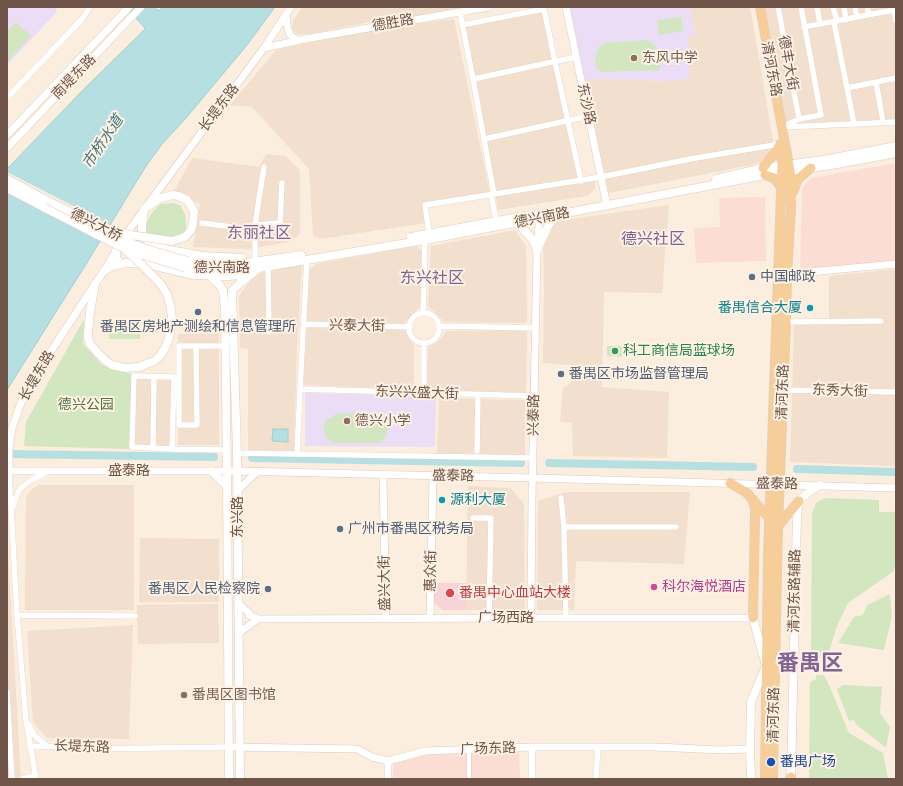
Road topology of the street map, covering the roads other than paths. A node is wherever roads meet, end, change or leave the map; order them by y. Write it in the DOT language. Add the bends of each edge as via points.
graph roads {
  1 [pos="90,7"];
  2 [pos="141,7"];
  3 [pos="291,7"];
  4 [pos="489,7"];
  5 [pos="566,7"];
  6 [pos="755,7"];
  7 [pos="760,7"];
  8 [pos="778,7"];
  9 [pos="801,7"];
  10 [pos="817,7"];
  11 [pos="833,7"];
  12 [pos="844,7"];
  13 [pos="855,7"];
  14 [pos="867,7"];
  15 [pos="128,9"];
  16 [pos="893,9"];
  17 [pos="880,10"];
  18 [pos="460,12"];
  19 [pos="286,14"];
  20 [pos="869,15"];
  21 [pos="857,18"];
  22 [pos="846,20"];
  23 [pos="896,21"];
  24 [pos="835,22"];
  25 [pos="820,24"];
  26 [pos="462,25"];
  27 [pos="804,27"];
  28 [pos="298,40"];
  29 [pos="264,48"];
  30 [pos="576,57"];
  31 [pos="554,62"];
  32 [pos="896,78"];
  33 [pos="473,79"];
  34 [pos="876,82"];
  35 [pos="847,88"];
  36 [pos="7,98"];
  37 [pos="588,116"];
  38 [pos="799,119"];
  39 [pos="568,121"];
  40 [pos="883,122"];
  41 [pos="896,122"];
  42 [pos="854,124"];
  43 [pos="782,127"];
  44 [pos="7,135"];
  45 [pos="484,139"];
  46 [pos="780,144"];
  47 [pos="896,146"];
  48 [pos="7,148"];
  49 [pos="896,153"];
  50 [pos="264,167"];
  51 [pos="786,168"];
  52 [pos="812,168"];
  53 [pos="764,171"];
  54 [pos="601,177"];
  55 [pos="7,180"];
  56 [pos="581,180"];
  57 [pos="282,182"];
  58 [pos="781,187"];
  59 [pos="7,188"];
  60 [pos="492,194"];
  61 [pos="606,200"];
  62 [pos="780,208"];
  63 [pos="791,208"];
  64 [pos="145,209"];
  65 [pos="557,215"];
  66 [pos="538,216"];
  67 [pos="496,221"];
  68 [pos="202,223"];
  69 [pos="515,223"];
  70 [pos="100,227"];
  71 [pos="255,228"];
  72 [pos="427,237"];
  73 [pos="153,245"];
  74 [pos="124,249"];
  75 [pos="537,250"];
  76 [pos="116,252"];
  77 [pos="255,258"];
  78 [pos="279,258"];
  79 [pos="307,259"];
  80 [pos="121,264"];
  81 [pos="148,264"];
  82 [pos="187,264"];
  83 [pos="896,264"];
  84 [pos="268,266"];
  85 [pos="256,270"];
  86 [pos="104,271"];
  87 [pos="787,274"];
  88 [pos="210,276"];
  89 [pos="95,284"];
  90 [pos="423,313"];
  91 [pos="881,321"];
  92 [pos="786,322"];
  93 [pos="304,324"];
  94 [pos="439,326"];
  95 [pos="410,327"];
  96 [pos="535,328"];
  97 [pos="269,332"];
  98 [pos="424,343"];
  99 [pos="196,346"];
  100 [pos="225,346"];
  101 [pos="154,377"];
  102 [pos="300,389"];
  103 [pos="783,390"];
  104 [pos="896,392"];
  105 [pos="424,393"];
  106 [pos="478,395"];
  107 [pos="534,396"];
  108 [pos="226,431"];
  109 [pos="237,431"];
  110 [pos="153,448"];
  111 [pos="172,449"];
  112 [pos="771,449"];
  113 [pos="781,449"];
  114 [pos="227,450"];
  115 [pos="477,451"];
  116 [pos="237,453"];
  117 [pos="297,454"];
  118 [pos="533,458"];
  119 [pos="8,469"];
  120 [pos="48,471"];
  121 [pos="211,471"];
  122 [pos="227,471"];
  123 [pos="238,471"];
  124 [pos="257,472"];
  125 [pos="383,474"];
  126 [pos="433,476"];
  127 [pos="533,478"];
  128 [pos="730,483"];
  129 [pos="770,484"];
  130 [pos="780,484"];
  131 [pos="820,485"];
  132 [pos="227,486"];
  133 [pos="896,488"];
  134 [pos="238,490"];
  135 [pos="561,498"];
  136 [pos="752,499"];
  137 [pos="799,501"];
  138 [pos="12,511"];
  139 [pos="238,511"];
  140 [pos="228,512"];
  141 [pos="474,518"];
  142 [pos="769,518"];
  143 [pos="778,526"];
  144 [pos="564,527"];
  145 [pos="676,527"];
  146 [pos="755,557"];
  147 [pos="768,557"];
  148 [pos="239,604"];
  149 [pos="17,615"];
  150 [pos="134,616"];
  151 [pos="430,618"];
  152 [pos="489,618"];
  153 [pos="531,618"];
  154 [pos="566,618"];
  155 [pos="753,618"];
  156 [pos="258,619"];
  157 [pos="386,619"];
  158 [pos="239,634"];
  159 [pos="770,667"];
  160 [pos="794,668"];
  161 [pos="7,692"];
  162 [pos="26,720"];
  163 [pos="46,746"];
  164 [pos="30,747"];
  165 [pos="229,747"];
  166 [pos="240,747"];
  167 [pos="532,747"];
  168 [pos="598,747"];
  169 [pos="750,749"];
  170 [pos="470,754"];
  171 [pos="388,760"];
  172 [pos="35,777"];
  173 [pos="791,778"];
  174 [pos="12,779"];
  175 [pos="22,779"];
  176 [pos="230,779"];
  177 [pos="240,779"];
  178 [pos="388,779"];
  179 [pos="469,779"];
  180 [pos="532,779"];
  181 [pos="596,779"];
  182 [pos="751,779"];
  183 [pos="765,779"];
  184 [pos="774,779"];
  1 -- 36 [label="street" via="82,19"];
  2 -- 48 [label="street, 南堤东路"];
  3 -- 19 [label="street, 长堤东路"];
  4 -- 18 [label="street, 德胜路"];
  5 -- 30 [label="street, 东沙路"];
  6 -- 46 [label="main road, 清河东路"];
  7 -- 43 [label="main road, 清河东路"];
  8 -- 38 [label="street, 德丰大街"];
  9 -- 27 [label="street"];
  10 -- 25 [label="street"];
  11 -- 24 [label="street"];
  12 -- 22 [label="street"];
  13 -- 21 [label="street"];
  14 -- 20 [label="street"];
  15 -- 44 [label="street, 南堤东路"];
  16 -- 17 [label="street"];
  16 -- 23 [label="street"];
  17 -- 20 [label="street"];
  18 -- 26 [label="street"];
  18 -- 28 [label="street, 德胜路"];
  19 -- 28 [label="street" via="286,26 290,35"];
  19 -- 29 [label="street, 长堤东路"];
  20 -- 21 [label="street"];
  21 -- 22 [label="street"];
  22 -- 24 [label="street"];
  24 -- 25 [label="street"];
  24 -- 35 [label="street"];
  25 -- 27 [label="street"];
  26 -- 31 [label="street" via="544,9"];
  26 -- 33 [label="street"];
  27 -- 38 [label="street" via="821,115"];
  28 -- 29 [label="street, 德胜路"];
  29 -- 64 [label="street, 长堤东路"];
  30 -- 31 [label="street"];
  30 -- 37 [label="street, 东沙路"];
  31 -- 33 [label="street"];
  31 -- 39 [label="street"];
  32 -- 34 [label="street"];
  33 -- 45 [label="street"];
  34 -- 35 [label="street"];
  34 -- 40 [label="street"];
  35 -- 42 [label="street"];
  37 -- 39 [label="street"];
  37 -- 54 [label="street, 东沙路"];
  38 -- 43 [label="street"];
  39 -- 45 [label="street"];
  39 -- 56 [label="street"];
  40 -- 41 [label="street"];
  40 -- 42 [label="street"];
  42 -- 43 [label="street"];
  43 -- 51 [label="main road, 清河东路"];
  45 -- 60 [label="street"];
  46 -- 51 [label="main road, 清河东路"];
  46 -- 53 [label="main road"];
  46 -- 54 [label="street"];
  47 -- 51 [label="main road, 德兴南路"];
  49 -- 52 [label="main road, 德兴南路"];
  50 -- 71 [label="street"];
  51 -- 52 [label="main road, 德兴南路"];
  51 -- 53 [label="main road, 德兴南路"];
  51 -- 58 [label="main road, 清河东路"];
  51 -- 63 [label="main road, 清河东路"];
  52 -- 63 [label="main road" via="798,179"];
  53 -- 58 [label="main road"];
  53 -- 61 [label="main road, 德兴南路"];
  53 -- 65 [label="main road, 德兴南路"];
  54 -- 56 [label="street"];
  54 -- 61 [label="street, 东沙路"];
  55 -- 70 [label="main road, 德兴大桥"];
  56 -- 60 [label="street"];
  57 -- 71 [label="street" via="280,223"];
  58 -- 62 [label="main road, 清河东路"];
  59 -- 74 [label="main road, 德兴大桥, bridge"];
  60 -- 67 [label="street"];
  60 -- 72 [label="street" via="424,205"];
  61 -- 66 [label="main road, 德兴南路"];
  62 -- 63 [label="main road"];
  62 -- 112 [label="main road, 清河东路"];
  63 -- 87 [label="main road, 清河东路"];
  64 -- 70 [label="main road, bridge" via="161,198 173,195 187,200 194,211 191,230 185,237 172,241 130,235"];
  64 -- 73 [label="main road" via="142,233"];
  64 -- 76 [label="street, 长堤东路"];
  65 -- 66 [label="main road, 德兴南路"];
  65 -- 75 [label="main road" via="547,228"];
  66 -- 67 [label="main road, 德兴南路"];
  66 -- 69 [label="main road, 德兴南路"];
  66 -- 75 [label="street, 兴泰路"];
  67 -- 72 [label="main road, 德兴南路"];
  68 -- 71 [label="street"];
  69 -- 72 [label="main road, 德兴南路"];
  69 -- 75 [label="main road" via="533,240"];
  70 -- 82 [label="main road, 德兴大桥, bridge" via="130,243"];
  71 -- 77 [label="street"];
  72 -- 78 [label="main road, 德兴南路"];
  72 -- 79 [label="main road, 德兴南路"];
  72 -- 90 [label="street"];
  73 -- 77 [label="main road" via="202,256"];
  73 -- 81 [label="main road" via="143,249 143,257"];
  74 -- 82 [label="main road, 德兴大桥, bridge" via="143,256"];
  74 -- 89 [label="main road, bridge" via="156,279 167,294 172,320 169,338 159,357 139,367 125,368 112,365 96,351 88,338"];
  75 -- 96 [label="street, 兴泰路"];
  76 -- 80 [label="main road"];
  76 -- 86 [label="street, 长堤东路"];
  77 -- 78 [label="main road"];
  78 -- 82 [label="main road, 德兴南路" via="246,263"];
  79 -- 84 [label="main road, 德兴南路"];
  79 -- 93 [label="street"];
  80 -- 81 [label="main road"];
  80 -- 86 [label="main road"];
  81 -- 88 [label="main road" via="193,275"];
  82 -- 85 [label="main road, 德兴南路" via="217,271"];
  83 -- 87 [label="street"];
  84 -- 85 [label="main road, 德兴南路"];
  84 -- 97 [label="street"];
  85 -- 88 [label="main road" via="241,275"];
  85 -- 109 [label="main road, 东兴路" via="232,291"];
  86 -- 89 [label="street, 长堤东路"];
  87 -- 92 [label="main road, 清河东路"];
  88 -- 100 [label="main road, 东兴路" via="224,291"];
  89 -- 119 [label="street, 长堤东路" via="40,368 21,403 12,428"];
  90 -- 94 [label="street" via="432,315"];
  90 -- 95 [label="street" via="415,316"];
  91 -- 92 [label="street"];
  92 -- 103 [label="main road, 清河东路"];
  93 -- 95 [label="street, 兴泰大街"];
  93 -- 102 [label="street"];
  94 -- 96 [label="street"];
  94 -- 98 [label="street" via="435,338"];
  95 -- 98 [label="street" via="415,340"];
  96 -- 107 [label="street, 兴泰路"];
  98 -- 105 [label="street"];
  99 -- 99 [label="street" via="197,425 179,425 179,346"];
  99 -- 100 [label="street"];
  100 -- 108 [label="main road, 东兴路"];
  101 -- 110 [label="street"];
  101 -- 110 [label="street" via="134,376 132,448"];
  101 -- 111 [label="street" via="174,377"];
  102 -- 105 [label="street, 东兴兴盛大街"];
  102 -- 117 [label="street"];
  103 -- 104 [label="street, 东秀大街"];
  103 -- 113 [label="main road, 清河东路"];
  105 -- 106 [label="street, 东兴兴盛大街"];
  106 -- 107 [label="street, 东兴兴盛大街"];
  106 -- 115 [label="street"];
  107 -- 118 [label="street, 兴泰路"];
  108 -- 109 [label="main road"];
  108 -- 114 [label="main road, 东兴路"];
  109 -- 116 [label="main road, 东兴路"];
  110 -- 111 [label="street"];
  111 -- 114 [label="street"];
  112 -- 113 [label="main road"];
  112 -- 129 [label="main road, 清河东路"];
  113 -- 130 [label="main road, 清河东路"];
  114 -- 122 [label="main road, 东兴路"];
  116 -- 117 [label="street"];
  116 -- 123 [label="main road, 东兴路"];
  117 -- 118 [label="street"];
  118 -- 127 [label="street, 兴泰路"];
  119 -- 120 [label="street, 盛泰路"];
  119 -- 138 [label="street, 长堤东路"];
  120 -- 121 [label="street, 盛泰路"];
  120 -- 138 [label="street" via="22,487 16,496"];
  121 -- 122 [label="street, 盛泰路"];
  121 -- 132 [label="main road"];
  122 -- 123 [label="street, 盛泰路"];
  122 -- 132 [label="main road, 东兴路"];
  123 -- 124 [label="street, 盛泰路"];
  123 -- 134 [label="main road, 东兴路"];
  124 -- 125 [label="street, 盛泰路"];
  124 -- 134 [label="street"];
  125 -- 126 [label="street, 盛泰路"];
  125 -- 157 [label="street, 盛兴大街"];
  126 -- 127 [label="street, 盛泰路"];
  126 -- 151 [label="street, 惠众街"];
  127 -- 128 [label="street, 盛泰路"];
  127 -- 153 [label="street, 兴泰路"];
  128 -- 129 [label="street, 盛泰路"];
  128 -- 136 [label="main road"];
  129 -- 130 [label="street, 盛泰路"];
  129 -- 142 [label="main road, 清河东路"];
  130 -- 131 [label="street, 盛泰路"];
  130 -- 143 [label="main road, 清河东路"];
  131 -- 133 [label="street, 盛泰路"];
  131 -- 137 [label="main road"];
  132 -- 140 [label="main road, 东兴路"];
  134 -- 139 [label="main road, 东兴路"];
  135 -- 144 [label="street"];
  136 -- 142 [label="main road"];
  136 -- 146 [label="main road" via="755,508"];
  137 -- 143 [label="main road"];
  137 -- 160 [label="main road, 清河东路辅路" via="796,523"];
  138 -- 149 [label="street, 长堤东路"];
  139 -- 140 [label="main road"];
  139 -- 148 [label="main road, 东兴路"];
  140 -- 165 [label="main road, 东兴路"];
  141 -- 152 [label="street" via="490,518"];
  142 -- 147 [label="main road, 清河东路"];
  143 -- 159 [label="main road, 清河东路"];
  144 -- 145 [label="street"];
  144 -- 154 [label="street"];
  146 -- 147 [label="main road"];
  146 -- 155 [label="main road"];
  147 -- 159 [label="main road, 清河东路"];
  148 -- 156 [label="street"];
  148 -- 158 [label="main road, 东兴路"];
  149 -- 150 [label="street"];
  149 -- 162 [label="street, 长堤东路"];
  151 -- 152 [label="street, 广场西路"];
  151 -- 157 [label="street, 广场西路"];
  152 -- 153 [label="street, 广场西路"];
  153 -- 154 [label="street, 广场西路"];
  154 -- 155 [label="street, 广场西路"];
  155 -- 159 [label="main road"];
  156 -- 157 [label="street, 广场西路"];
  156 -- 158 [label="street"];
  158 -- 166 [label="main road, 东兴路"];
  159 -- 160 [label="main road"];
  159 -- 169 [label="main road" via="751,702"];
  159 -- 183 [label="main road, 清河东路"];
  159 -- 184 [label="main road, 清河东路"];
  160 -- 173 [label="main road, 清河东路辅路"];
  161 -- 174 [label="street"];
  162 -- 163 [label="street, 长堤东路" via="34,735"];
  162 -- 164 [label="street"];
  163 -- 164 [label="street"];
  163 -- 165 [label="street, 长堤东路" via="86,749"];
  164 -- 172 [label="street"];
  165 -- 166 [label="street, 广场东路"];
  165 -- 176 [label="main road, 东兴路"];
  166 -- 171 [label="street, 广场东路" via="357,749 372,757"];
  166 -- 177 [label="main road, 东兴路"];
  167 -- 168 [label="street, 广场东路"];
  167 -- 171 [label="street, 广场东路" via="424,751"];
  167 -- 180 [label="street"];
  168 -- 169 [label="street, 广场东路"];
  168 -- 181 [label="street"];
  169 -- 182 [label="main road"];
  170 -- 179 [label="street"];
  171 -- 178 [label="street"];
  172 -- 175 [label="street"];
}
